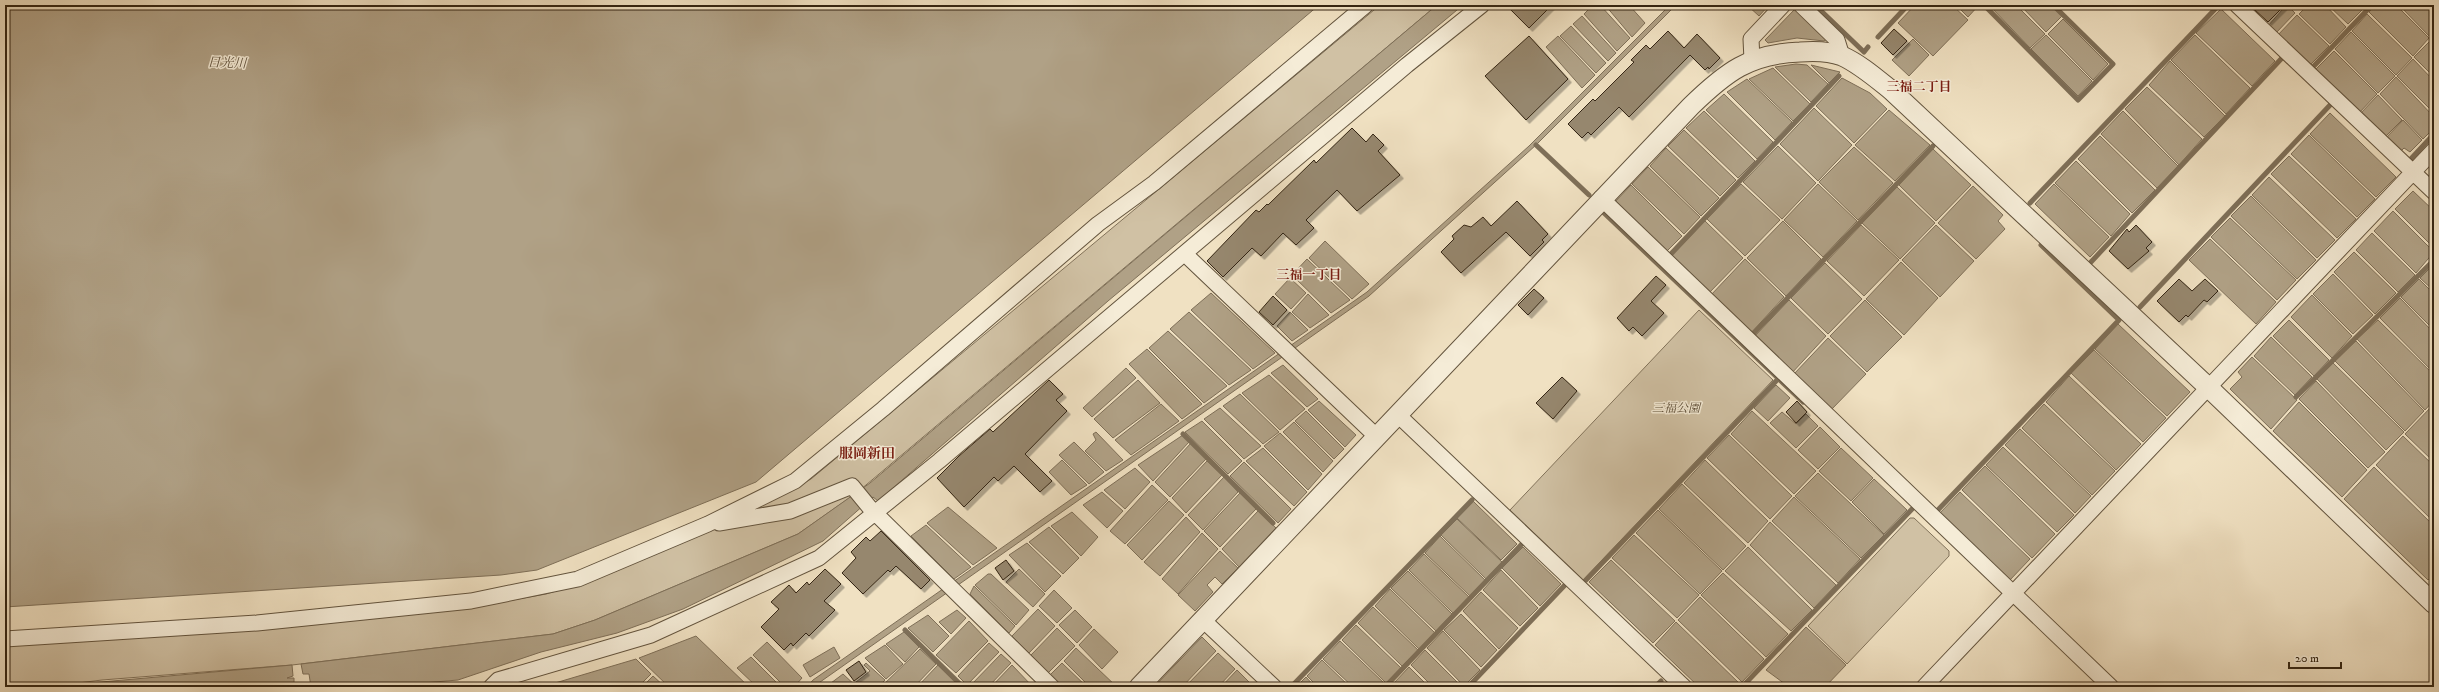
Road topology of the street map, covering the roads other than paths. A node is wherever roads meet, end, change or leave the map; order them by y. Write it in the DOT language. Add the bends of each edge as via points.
graph roads {
  1 [pos="1366,5"];
  2 [pos="1482,5"];
  3 [pos="1783,5"];
  4 [pos="1800,5"];
  5 [pos="2237,5"];
  6 [pos="1842,56"];
  7 [pos="1752,60"];
  8 [pos="2434,150"];
  9 [pos="2413,172"];
  10 [pos="2434,192"];
  11 [pos="1601,198"];
  12 [pos="1185,254"];
  13 [pos="2209,388"];
  14 [pos="1397,414"];
  15 [pos="1376,436"];
  16 [pos="873,510"];
  17 [pos="708,524"];
  18 [pos="2013,594"];
  19 [pos="2434,604"];
  20 [pos="1203,620"];
  21 [pos="5,639"];
  22 [pos="491,687"];
  23 [pos="1052,687"];
  24 [pos="1139,687"];
  25 [pos="1274,687"];
  26 [pos="1684,687"];
  27 [pos="1924,687"];
  28 [pos="2111,687"];
  1 -- 17 [label="street" via="1154,183 1098,224 922,376 795,481"];
  2 -- 12 [label="street"];
  3 -- 7 [label="street" via="1751,39"];
  4 -- 6 [label="street" via="1837,40"];
  5 -- 9 [label="street"];
  6 -- 7 [label="street" via="1814,51 1776,53"];
  6 -- 13 [label="street" via="1892,91"];
  7 -- 11 [label="street" via="1713,84"];
  8 -- 9 [label="street"];
  9 -- 10 [label="street"];
  9 -- 13 [label="street"];
  11 -- 14 [label="street"];
  11 -- 18 [label="street"];
  12 -- 15 [label="street"];
  12 -- 16 [label="street"];
  13 -- 18 [label="street"];
  13 -- 19 [label="street"];
  14 -- 15 [label="street"];
  14 -- 26 [label="street"];
  15 -- 20 [label="street"];
  16 -- 17 [label="street" via="852,486 790,511"];
  16 -- 22 [label="street" via="819,558 651,635 498,680"];
  16 -- 23 [label="street"];
  17 -- 21 [label="street" via="578,579 471,601 257,623"];
  18 -- 27 [label="street"];
  18 -- 28 [label="street"];
  20 -- 24 [label="street"];
  20 -- 25 [label="street"];
}
